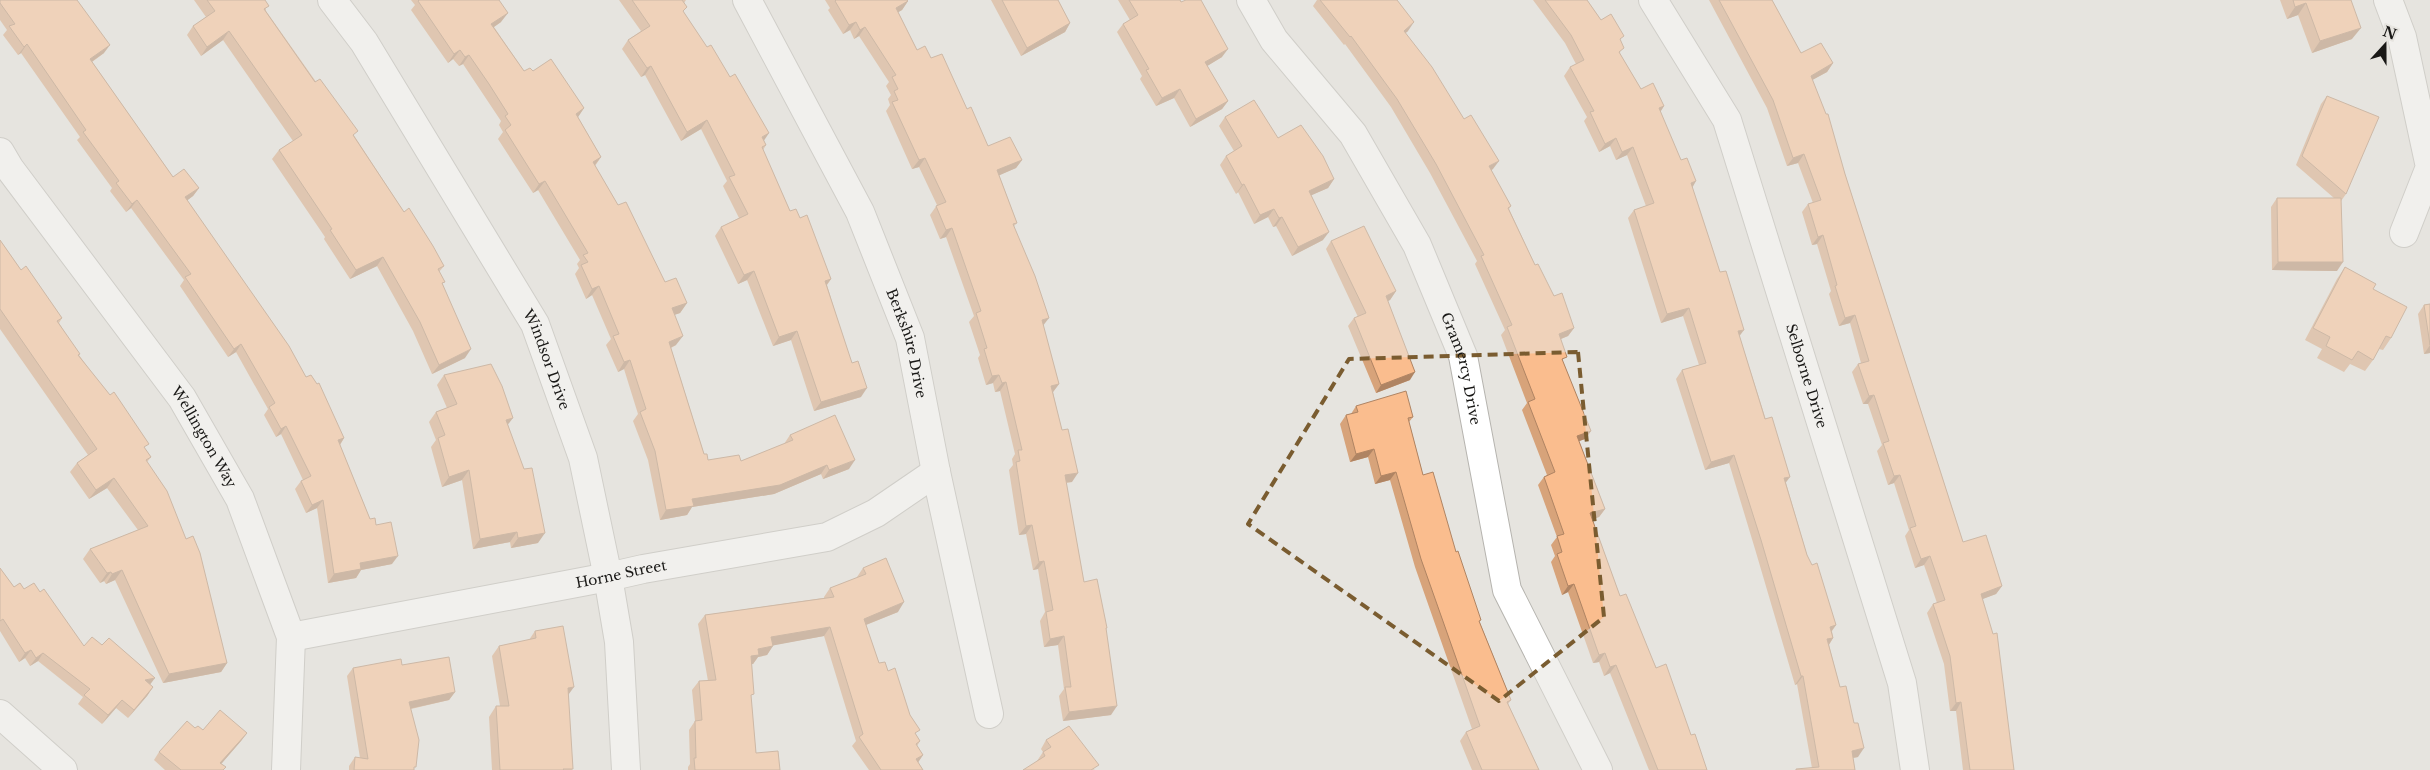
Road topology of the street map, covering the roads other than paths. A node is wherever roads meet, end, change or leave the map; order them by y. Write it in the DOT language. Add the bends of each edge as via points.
graph roads {
  1 [pos="332,0"];
  2 [pos="747,0"];
  3 [pos="1250,0"];
  4 [pos="1653,0"];
  5 [pos="2388,0"];
  6 [pos="0,152"];
  7 [pos="2417,231"];
  8 [pos="936,472"];
  9 [pos="608,578"];
  10 [pos="291,637"];
  11 [pos="0,714"];
  12 [pos="989,714"];
  13 [pos="63,770"];
  14 [pos="286,770"];
  15 [pos="626,770"];
  16 [pos="1598,770"];
  17 [pos="1915,770"];
  1 -- 9 [label="street, Windsor Drive" via="364,42 535,324 583,458"];
  2 -- 8 [label="street, Berkshire Drive" via="860,212 910,338"];
  3 -- 16 [label="street, Gramercy Drive" via="1274,40 1353,134 1416,245 1463,356 1507,590"];
  4 -- 17 [label="street, Selborne Drive" via="1726,120 1902,682"];
  5 -- 7 [label="street" via="2402,37 2430,167"];
  6 -- 10 [label="street, Wellington Way" via="182,398 240,499"];
  8 -- 9 [label="street, Horne Street" via="876,513 826,537"];
  8 -- 12 [label="street, Berkshire Drive"];
  9 -- 10 [label="street, Horne Street"];
  9 -- 15 [label="street, Windsor Drive" via="619,642"];
  10 -- 14 [label="street, Wellington Way"];
  11 -- 13 [label="street"];
}
